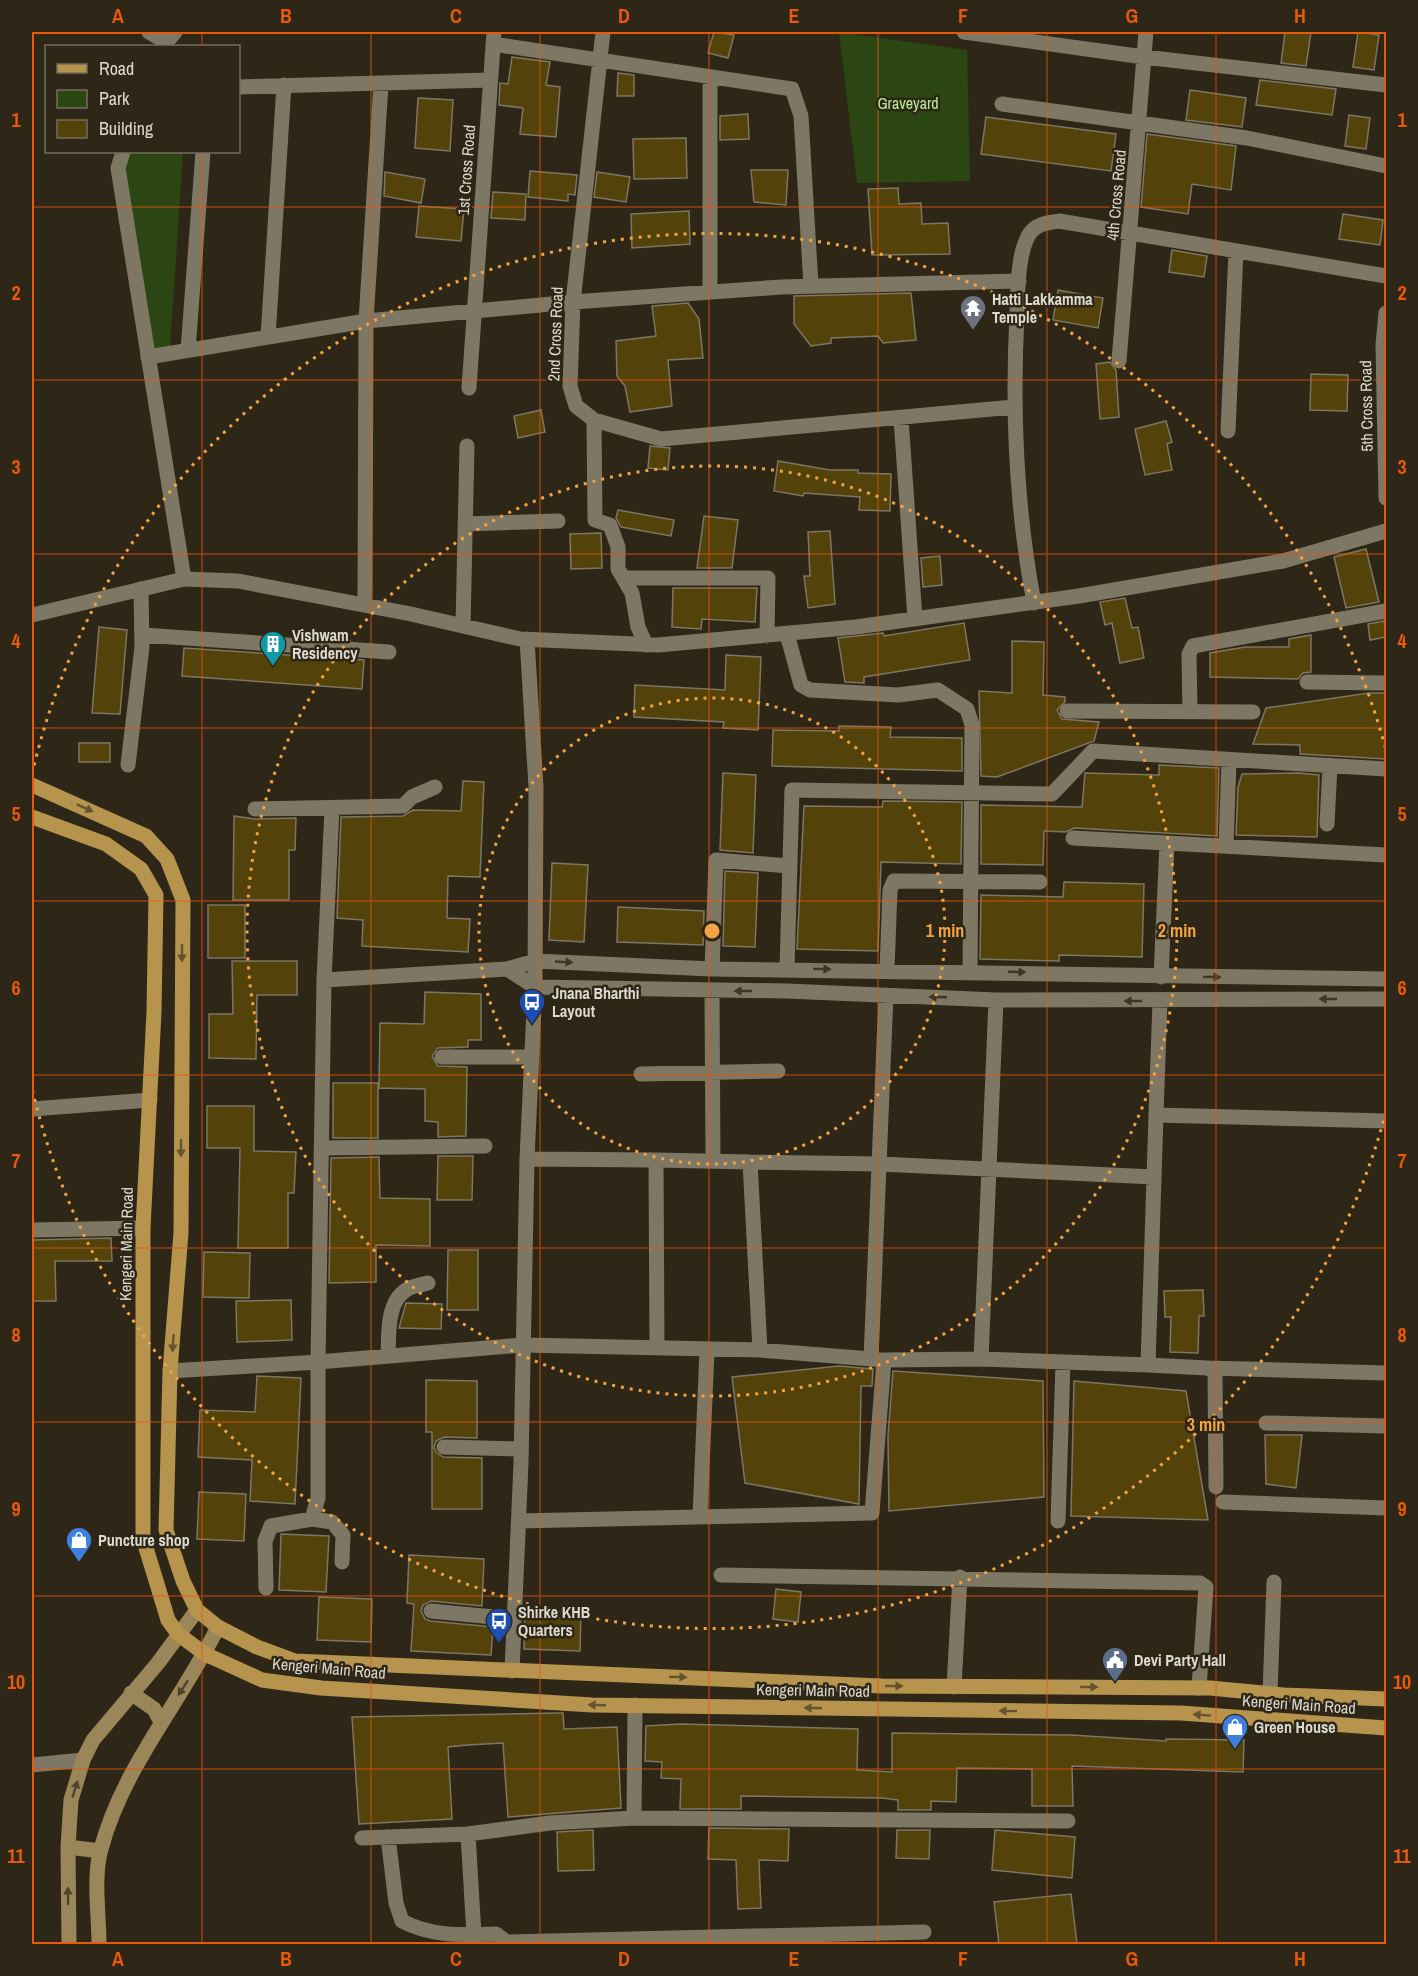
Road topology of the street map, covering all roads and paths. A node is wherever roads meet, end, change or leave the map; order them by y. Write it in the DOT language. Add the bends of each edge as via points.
graph roads {
  1 [pos="149,32"];
  2 [pos="603,32"];
  3 [pos="964,32"];
  4 [pos="1146,32"];
  5 [pos="493,38"];
  6 [pos="168,40"];
  7 [pos="1144,57"];
  8 [pos="601,59"];
  9 [pos="710,76"];
  10 [pos="490,80"];
  11 [pos="381,84"];
  12 [pos="284,85"];
  13 [pos="1386,85"];
  14 [pos="240,87"];
  15 [pos="1002,105"];
  16 [pos="1140,125"];
  17 [pos="123,153"];
  18 [pos="203,153"];
  19 [pos="1386,166"];
  20 [pos="1131,234"];
  21 [pos="1236,251"];
  22 [pos="1386,276"];
  23 [pos="1019,281"];
  24 [pos="811,286"];
  25 [pos="710,292"];
  26 [pos="573,302"];
  27 [pos="475,310"];
  28 [pos="1386,313"];
  29 [pos="366,321"];
  30 [pos="268,338"];
  31 [pos="188,350"];
  32 [pos="148,357"];
  33 [pos="1119,361"];
  34 [pos="469,388"];
  35 [pos="1014,407"];
  36 [pos="901,418"];
  37 [pos="594,420"];
  38 [pos="1228,431"];
  39 [pos="467,446"];
  40 [pos="1386,498"];
  41 [pos="558,521"];
  42 [pos="465,524"];
  43 [pos="1386,531"];
  44 [pos="625,578"];
  45 [pos="184,579"];
  46 [pos="141,589"];
  47 [pos="1034,603"];
  48 [pos="365,605"];
  49 [pos="1386,611"];
  50 [pos="32,615"];
  51 [pos="915,619"];
  52 [pos="463,626"];
  53 [pos="142,634"];
  54 [pos="787,634"];
  55 [pos="767,636"];
  56 [pos="527,639"];
  57 [pos="646,645"];
  58 [pos="389,652"];
  59 [pos="1307,682"];
  60 [pos="1386,683"];
  61 [pos="1067,711"];
  62 [pos="1190,712"];
  63 [pos="1253,712"];
  64 [pos="1229,760"];
  65 [pos="128,765"];
  66 [pos="1330,766"];
  67 [pos="1386,769"];
  68 [pos="32,785"];
  69 [pos="435,787"];
  70 [pos="970,793"];
  71 [pos="332,808"];
  72 [pos="255,809"];
  73 [pos="32,818"];
  74 [pos="1327,824"];
  75 [pos="1073,838"];
  76 [pos="1167,843"];
  77 [pos="1226,846"];
  78 [pos="1386,855"];
  79 [pos="789,866"];
  80 [pos="971,881"];
  81 [pos="1040,882"];
  82 [pos="535,961"];
  83 [pos="507,969"];
  84 [pos="712,969"];
  85 [pos="787,969"];
  86 [pos="887,970"];
  87 [pos="970,971"];
  88 [pos="1161,977"];
  89 [pos="1386,979"];
  90 [pos="324,980"];
  91 [pos="534,987"];
  92 [pos="712,992"];
  93 [pos="886,995"];
  94 [pos="1386,999"];
  95 [pos="996,1000"];
  96 [pos="1160,1001"];
  97 [pos="442,1057"];
  98 [pos="531,1057"];
  99 [pos="778,1071"];
  100 [pos="641,1074"];
  101 [pos="712,1074"];
  102 [pos="150,1100"];
  103 [pos="32,1109"];
  104 [pos="1156,1115"];
  105 [pos="1386,1121"];
  106 [pos="485,1146"];
  107 [pos="321,1148"];
  108 [pos="527,1159"];
  109 [pos="656,1160"];
  110 [pos="713,1160"];
  111 [pos="750,1162"];
  112 [pos="880,1164"];
  113 [pos="988,1169"];
  114 [pos="1154,1177"];
  115 [pos="143,1228"];
  116 [pos="32,1230"];
  117 [pos="428,1283"];
  118 [pos="523,1345"];
  119 [pos="657,1347"];
  120 [pos="707,1350"];
  121 [pos="760,1350"];
  122 [pos="388,1356"];
  123 [pos="981,1359"];
  124 [pos="877,1360"];
  125 [pos="318,1362"];
  126 [pos="1063,1363"];
  127 [pos="1148,1365"];
  128 [pos="1208,1368"];
  129 [pos="170,1371"];
  130 [pos="1386,1373"];
  131 [pos="1266,1423"];
  132 [pos="1386,1426"];
  133 [pos="444,1447"];
  134 [pos="521,1449"];
  135 [pos="1216,1487"];
  136 [pos="1223,1503"];
  137 [pos="1386,1508"];
  138 [pos="700,1516"];
  139 [pos="312,1519"];
  140 [pos="519,1521"];
  141 [pos="1058,1521"];
  142 [pos="342,1562"];
  143 [pos="721,1575"];
  144 [pos="960,1577"];
  145 [pos="1274,1582"];
  146 [pos="266,1588"];
  147 [pos="197,1610"];
  148 [pos="430,1611"];
  149 [pos="514,1618"];
  150 [pos="218,1627"];
  151 [pos="178,1634"];
  152 [pos="205,1654"];
  153 [pos="512,1671"];
  154 [pos="954,1686"];
  155 [pos="1199,1688"];
  156 [pos="131,1693"];
  157 [pos="1270,1694"];
  158 [pos="1386,1699"];
  159 [pos="635,1705"];
  160 [pos="161,1722"];
  161 [pos="1386,1728"];
  162 [pos="83,1760"];
  163 [pos="32,1765"];
  164 [pos="634,1818"];
  165 [pos="1068,1821"];
  166 [pos="468,1834"];
  167 [pos="388,1837"];
  168 [pos="362,1838"];
  169 [pos="68,1847"];
  170 [pos="100,1851"];
  171 [pos="924,1932"];
  172 [pos="474,1935"];
  173 [pos="509,1943"];
  174 [pos="69,1944"];
  175 [pos="99,1944"];
  1 -- 6 [label="street"];
  2 -- 8 [label="street, 2nd Cross Road"];
  3 -- 7 [label="street"];
  4 -- 7 [label="street, 4th Cross Road"];
  5 -- 8 [label="street"];
  5 -- 10 [label="street, 1st Cross Road"];
  7 -- 13 [label="street"];
  7 -- 16 [label="street, 4th Cross Road"];
  8 -- 9 [label="street"];
  8 -- 26 [label="street, 2nd Cross Road"];
  9 -- 24 [label="street" via="792,90 801,116"];
  9 -- 25 [label="street"];
  10 -- 11 [label="street"];
  10 -- 27 [label="street, 1st Cross Road"];
  11 -- 12 [label="street"];
  11 -- 29 [label="street"];
  12 -- 14 [label="street"];
  12 -- 30 [label="street"];
  15 -- 16 [label="street"];
  16 -- 19 [label="street" via="1247,138"];
  16 -- 20 [label="street, 4th Cross Road"];
  17 -- 32 [label="street" via="118,168"];
  18 -- 31 [label="street"];
  20 -- 21 [label="street"];
  20 -- 23 [label="street" via="1059,221 1040,225 1030,234"];
  20 -- 33 [label="street, 4th Cross Road"];
  21 -- 22 [label="street"];
  21 -- 38 [label="street"];
  23 -- 24 [label="street"];
  23 -- 35 [label="street"];
  24 -- 25 [label="street"];
  25 -- 26 [label="street"];
  26 -- 27 [label="street"];
  26 -- 37 [label="street, 2nd Cross Road" via="570,386 576,406"];
  27 -- 29 [label="street"];
  27 -- 34 [label="street, 1st Cross Road"];
  28 -- 40 [label="street, 5th Cross Road"];
  29 -- 30 [label="street"];
  29 -- 48 [label="street"];
  30 -- 31 [label="street"];
  31 -- 32 [label="street"];
  32 -- 45 [label="street"];
  35 -- 36 [label="street"];
  35 -- 47 [label="street" via="1025,557"];
  36 -- 37 [label="street" via="661,439"];
  36 -- 51 [label="street"];
  37 -- 44 [label="street" via="595,520 610,525 618,547 618,569"];
  39 -- 42 [label="street"];
  41 -- 42 [label="street"];
  42 -- 52 [label="street"];
  43 -- 47 [label="street" via="1283,561"];
  44 -- 55 [label="street" via="768,578"];
  44 -- 57 [label="street"];
  45 -- 46 [label="street"];
  45 -- 48 [label="street" via="238,581"];
  46 -- 50 [label="street"];
  46 -- 53 [label="street"];
  47 -- 51 [label="street"];
  48 -- 52 [label="street"];
  49 -- 62 [label="street" via="1193,645"];
  51 -- 54 [label="street"];
  52 -- 56 [label="street"];
  53 -- 58 [label="street"];
  53 -- 65 [label="street"];
  54 -- 55 [label="street"];
  54 -- 70 [label="street" via="801,685 810,690 898,695 938,690 967,709 972,725"];
  55 -- 57 [label="street"];
  56 -- 57 [label="street"];
  56 -- 82 [label="street" via="536,787"];
  59 -- 60 [label="street"];
  61 -- 62 [label="street"];
  62 -- 63 [label="street"];
  64 -- 66 [label="street"];
  64 -- 70 [label="street" via="1093,752 1052,794"];
  64 -- 77 [label="street"];
  66 -- 67 [label="street"];
  66 -- 74 [label="street"];
  68 -- 129 [label="main road, Kengeri Main Road, one-way" via="146,836 167,859 183,900 181,1233"];
  69 -- 71 [label="street" via="412,797 403,806"];
  70 -- 79 [label="street" via="792,790"];
  70 -- 80 [label="street"];
  71 -- 72 [label="street"];
  71 -- 90 [label="street"];
  73 -- 102 [label="main road, Kengeri Main Road" via="106,844 141,869 156,895"];
  75 -- 76 [label="street"];
  76 -- 77 [label="street"];
  76 -- 88 [label="street"];
  77 -- 78 [label="street"];
  79 -- 84 [label="street" via="716,860"];
  79 -- 85 [label="street"];
  80 -- 81 [label="street"];
  80 -- 86 [label="street" via="892,883"];
  80 -- 87 [label="street"];
  82 -- 83 [label="street"];
  82 -- 84 [label="street, one-way"];
  82 -- 91 [label="street"];
  83 -- 90 [label="street"];
  83 -- 91 [label="street"];
  84 -- 85 [label="street"];
  85 -- 86 [label="street, one-way"];
  86 -- 87 [label="street"];
  87 -- 88 [label="street, one-way"];
  88 -- 89 [label="street, one-way"];
  90 -- 107 [label="street"];
  91 -- 92 [label="street"];
  91 -- 98 [label="street"];
  93 -- 92 [label="street, one-way"];
  92 -- 101 [label="street"];
  95 -- 93 [label="street, one-way"];
  93 -- 112 [label="street"];
  94 -- 96 [label="street, one-way"];
  96 -- 95 [label="street, one-way"];
  95 -- 113 [label="street"];
  96 -- 104 [label="street"];
  97 -- 98 [label="street"];
  98 -- 108 [label="street"];
  99 -- 101 [label="street"];
  100 -- 101 [label="street"];
  101 -- 110 [label="street"];
  102 -- 103 [label="street"];
  102 -- 115 [label="main road, Kengeri Main Road"];
  104 -- 105 [label="street"];
  104 -- 114 [label="street"];
  106 -- 107 [label="street"];
  107 -- 125 [label="street"];
  108 -- 109 [label="street"];
  108 -- 118 [label="street"];
  109 -- 110 [label="street"];
  109 -- 119 [label="street"];
  110 -- 111 [label="street"];
  111 -- 112 [label="street"];
  111 -- 121 [label="street"];
  112 -- 113 [label="street"];
  112 -- 124 [label="street"];
  113 -- 114 [label="street"];
  113 -- 123 [label="street"];
  114 -- 127 [label="street"];
  115 -- 116 [label="street"];
  115 -- 151 [label="main road, Kengeri Main Road" via="143,1538 165,1612"];
  117 -- 122 [label="street" via="406,1289 396,1300"];
  118 -- 119 [label="street"];
  118 -- 122 [label="street"];
  118 -- 134 [label="street"];
  119 -- 120 [label="street"];
  120 -- 121 [label="street"];
  120 -- 138 [label="street"];
  121 -- 124 [label="street"];
  122 -- 125 [label="street"];
  123 -- 124 [label="street"];
  123 -- 126 [label="street"];
  124 -- 138 [label="street" via="872,1513"];
  125 -- 129 [label="street"];
  125 -- 139 [label="street" via="318,1498"];
  126 -- 127 [label="street"];
  126 -- 141 [label="street"];
  127 -- 128 [label="street"];
  128 -- 130 [label="street"];
  128 -- 135 [label="street" via="1216,1375"];
  129 -- 147 [label="main road, Kengeri Main Road" via="166,1530"];
  131 -- 132 [label="street"];
  133 -- 134 [label="street"];
  134 -- 140 [label="street"];
  136 -- 137 [label="street"];
  138 -- 140 [label="street"];
  139 -- 142 [label="street" via="332,1522 343,1535"];
  139 -- 146 [label="street" via="271,1526 265,1541"];
  140 -- 149 [label="street"];
  143 -- 144 [label="street"];
  144 -- 154 [label="street"];
  144 -- 155 [label="street" via="1200,1583 1206,1587"];
  145 -- 157 [label="street"];
  147 -- 150 [label="main road, Kengeri Main Road"];
  147 -- 151 [label="main road"];
  148 -- 149 [label="street"];
  149 -- 153 [label="street"];
  150 -- 152 [label="main road"];
  150 -- 153 [label="main road, Kengeri Main Road" via="295,1661"];
  151 -- 152 [label="main road, Kengeri Main Road"];
  151 -- 156 [label="main road"];
  159 -- 152 [label="main road, Kengeri Main Road, one-way" via="321,1688 262,1680"];
  152 -- 160 [label="main road, one-way"];
  153 -- 154 [label="main road, Kengeri Main Road, one-way"];
  154 -- 155 [label="main road, Kengeri Main Road, one-way"];
  155 -- 157 [label="main road, Kengeri Main Road"];
  156 -- 160 [label="main road" via="154,1709"];
  156 -- 162 [label="main road" via="93,1740"];
  157 -- 158 [label="main road, Kengeri Main Road"];
  161 -- 159 [label="main road, Kengeri Main Road, one-way" via="1181,1713"];
  159 -- 164 [label="street"];
  160 -- 170 [label="main road" via="114,1809"];
  162 -- 163 [label="street"];
  169 -- 162 [label="main road, one-way" via="71,1800"];
  164 -- 165 [label="street"];
  164 -- 166 [label="street" via="550,1823"];
  166 -- 167 [label="street"];
  166 -- 172 [label="street"];
  167 -- 168 [label="street"];
  167 -- 172 [label="street" via="402,1921 418,1930"];
  169 -- 170 [label="main road"];
  174 -- 169 [label="main road, one-way"];
  170 -- 175 [label="main road"];
  171 -- 173 [label="street"];
  172 -- 173 [label="street" via="496,1934"];
}
